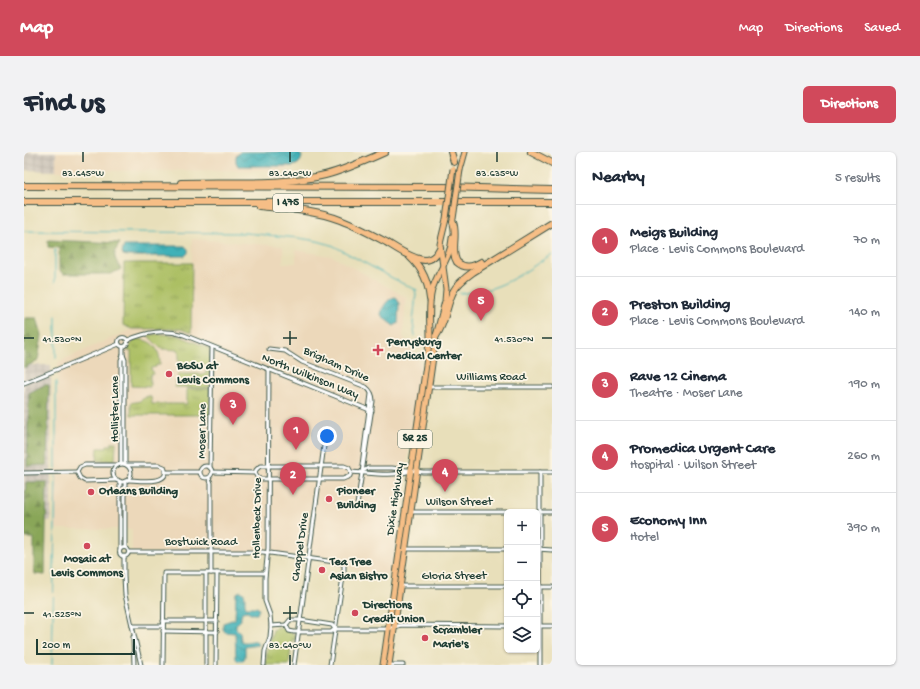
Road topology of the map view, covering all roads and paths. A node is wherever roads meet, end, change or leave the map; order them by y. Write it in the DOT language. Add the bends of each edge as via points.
graph roads {
  1 [pos="385,152"];
  2 [pos="452,152"];
  3 [pos="465,152"];
  4 [pos="531,152"];
  5 [pos="552,163"];
  6 [pos="454,166"];
  7 [pos="24,186"];
  8 [pos="96,186"];
  9 [pos="444,187"];
  10 [pos="552,187"];
  11 [pos="552,190"];
  12 [pos="24,202"];
  13 [pos="203,202"];
  14 [pos="552,202"];
  15 [pos="453,220"];
  16 [pos="551,223"];
  17 [pos="440,248"];
  18 [pos="404,253"];
  19 [pos="442,267"];
  20 [pos="430,299"];
  21 [pos="436,336"];
  22 [pos="128,340"];
  23 [pos="119,344"];
  24 [pos="123,347"];
  25 [pos="212,347"];
  26 [pos="269,349"];
  27 [pos="269,370"];
  28 [pos="24,384"];
  29 [pos="429,387"];
  30 [pos="552,387"];
  31 [pos="370,410"];
  32 [pos="326,430"];
  33 [pos="123,464"];
  34 [pos="268,466"];
  35 [pos="322,466"];
  36 [pos="210,468"];
  37 [pos="410,471"];
  38 [pos="417,471"];
  39 [pos="24,472"];
  40 [pos="77,472"];
  41 [pos="166,472"];
  42 [pos="199,472"];
  43 [pos="212,472"];
  44 [pos="351,472"];
  45 [pos="361,472"];
  46 [pos="540,472"];
  47 [pos="552,472"];
  48 [pos="255,473"];
  49 [pos="209,478"];
  50 [pos="268,479"];
  51 [pos="320,480"];
  52 [pos="119,481"];
  53 [pos="126,481"];
  54 [pos="357,505"];
  55 [pos="538,509"];
  56 [pos="411,512"];
  57 [pos="504,512"];
  58 [pos="540,512"];
  59 [pos="552,512"];
  60 [pos="125,547"];
  61 [pos="120,549"];
  62 [pos="399,549"];
  63 [pos="406,549"];
  64 [pos="504,549"];
  65 [pos="540,550"];
  66 [pos="552,550"];
  67 [pos="128,552"];
  68 [pos="212,552"];
  69 [pos="267,553"];
  70 [pos="124,556"];
  71 [pos="309,558"];
  72 [pos="206,573"];
  73 [pos="211,573"];
  74 [pos="217,573"];
  75 [pos="265,573"];
  76 [pos="400,586"];
  77 [pos="504,586"];
  78 [pos="540,587"];
  79 [pos="552,587"];
  80 [pos="300,620"];
  81 [pos="163,621"];
  82 [pos="206,621"];
  83 [pos="217,621"];
  84 [pos="286,625"];
  85 [pos="132,626"];
  86 [pos="163,626"];
  87 [pos="271,626"];
  88 [pos="504,626"];
  89 [pos="540,626"];
  90 [pos="552,626"];
  91 [pos="394,627"];
  92 [pos="336,629"];
  93 [pos="388,629"];
  94 [pos="163,631"];
  95 [pos="206,632"];
  96 [pos="217,632"];
  97 [pos="298,632"];
  98 [pos="539,653"];
  99 [pos="134,665"];
  100 [pos="141,665"];
  101 [pos="163,665"];
  102 [pos="206,665"];
  103 [pos="216,665"];
  104 [pos="264,665"];
  105 [pos="294,665"];
  106 [pos="330,665"];
  107 [pos="383,665"];
  108 [pos="389,665"];
  109 [pos="403,665"];
  110 [pos="540,665"];
  1 -- 8 [label="highway" via="335,172 301,179"];
  2 -- 6 [label="highway"];
  3 -- 15 [label="main road, Dixie Highway, bridge"];
  4 -- 5 [label="highway"];
  6 -- 17 [label="main road, Dixie Highway / SR 25, bridge"];
  7 -- 8 [label="highway, I 475"];
  8 -- 9 [label="highway, I 475"];
  9 -- 10 [label="highway"];
  9 -- 11 [label="highway, I 475"];
  12 -- 13 [label="highway, I 475"];
  13 -- 14 [label="highway, I 475"];
  13 -- 18 [label="highway" via="284,209 328,216 363,230"];
  15 -- 16 [label="highway" via="456,238 454,258 465,267 480,263"];
  15 -- 19 [label="main road, Dixie Highway / SR 25" via="452,242"];
  16 -- 21 [label="highway" via="465,277 453,292 442,328"];
  17 -- 18 [label="highway" via="434,257 425,260"];
  17 -- 19 [label="main road, Dixie Highway / SR 25"];
  18 -- 20 [label="highway" via="416,262 426,278"];
  19 -- 20 [label="main road, Dixie Highway / SR 25"];
  19 -- 21 [label="main road, Dixie Highway / SR 25" via="446,289 445,301"];
  20 -- 37 [label="main road, Dixie Highway / SR 25" via="430,337"];
  21 -- 29 [label="main road, Dixie Highway / SR 25"];
  22 -- 23 [label="street, North Wilkinson Way" via="121,338"];
  22 -- 24 [label="street" via="127,345"];
  22 -- 25 [label="street, North Wilkinson Way" via="151,332 172,332"];
  23 -- 24 [label="street"];
  23 -- 28 [label="street, North Wilkinson Way"];
  24 -- 33 [label="street, Hollister Lane"];
  25 -- 27 [label="street, North Wilkinson Way"];
  25 -- 36 [label="street, Moser Lane"];
  26 -- 31 [label="street, Brigham Drive" via="285,351 302,362 366,387 373,399"];
  27 -- 31 [label="street, North Wilkinson Way"];
  27 -- 34 [label="street, Hollenbeck Drive"];
  29 -- 30 [label="street, Williams Road"];
  29 -- 38 [label="main road, Dixie Highway / SR 25"];
  31 -- 45 [label="street, Brigham Drive"];
  32 -- 35 [label="street, Chappel Drive"];
  33 -- 40 [label="street" via="85,465"];
  33 -- 41 [label="street" via="159,465 164,467"];
  33 -- 52 [label="street" via="114,468 113,472"];
  33 -- 53 [label="street" via="132,471"];
  34 -- 35 [label="street"];
  34 -- 48 [label="street" via="260,466"];
  34 -- 50 [label="street, Hollenbeck Drive"];
  35 -- 44 [label="street" via="344,466"];
  35 -- 51 [label="street, Chappel Drive"];
  36 -- 42 [label="street" via="204,466"];
  36 -- 43 [label="street"];
  37 -- 38 [label="street"];
  37 -- 45 [label="street" via="399,474"];
  37 -- 45 [label="street" via="400,468 368,468"];
  37 -- 62 [label="main road, Dixie Highway / SR 25"];
  38 -- 46 [label="street"];
  38 -- 56 [label="main road, Dixie Highway / SR 25"];
  39 -- 40 [label="street"];
  40 -- 52 [label="street" via="80,478 86,481"];
  41 -- 42 [label="street"];
  41 -- 53 [label="street" via="159,480"];
  42 -- 49 [label="street" via="202,477"];
  43 -- 48 [label="street"];
  43 -- 49 [label="street"];
  44 -- 45 [label="street"];
  44 -- 51 [label="street" via="345,479"];
  45 -- 54 [label="street, Brigham Drive"];
  46 -- 47 [label="street"];
  46 -- 55 [label="street"];
  48 -- 50 [label="street" via="259,478"];
  49 -- 68 [label="street"];
  50 -- 51 [label="street"];
  50 -- 69 [label="street, Hollenbeck Drive"];
  51 -- 71 [label="street, Chappel Drive"];
  52 -- 53 [label="street"];
  52 -- 61 [label="street"];
  53 -- 60 [label="street"];
  56 -- 57 [label="street, Wilson Street"];
  56 -- 63 [label="main road, Dixie Highway / SR 25"];
  58 -- 59 [label="street"];
  60 -- 61 [label="street"];
  60 -- 67 [label="street"];
  61 -- 70 [label="street" via="119,553"];
  62 -- 63 [label="street"];
  62 -- 93 [label="main road, Dixie Highway / SR 25"];
  63 -- 64 [label="street"];
  63 -- 76 [label="main road, Dixie Highway / SR 25"];
  65 -- 66 [label="street"];
  67 -- 68 [label="street, Bostwick Road"];
  67 -- 70 [label="street" via="128,555"];
  68 -- 69 [label="street, Bostwick Road"];
  68 -- 73 [label="street"];
  69 -- 71 [label="street, Bostwick Road"];
  69 -- 75 [label="street, Hollenbeck Drive"];
  70 -- 85 [label="street" via="125,589"];
  71 -- 80 [label="street, Chappel Drive"];
  71 -- 92 [label="street, Bostwick Road" via="340,562 344,565"];
  72 -- 73 [label="street"];
  72 -- 81 [label="street" via="164,573"];
  72 -- 82 [label="street"];
  73 -- 74 [label="street"];
  74 -- 75 [label="street"];
  74 -- 83 [label="street"];
  75 -- 87 [label="street, Hollenbeck Drive" via="265,601"];
  76 -- 77 [label="street, Gloria Street"];
  76 -- 91 [label="main road, Dixie Highway / SR 25"];
  78 -- 79 [label="street"];
  80 -- 84 [label="street" via="290,620"];
  80 -- 92 [label="street" via="332,625"];
  80 -- 97 [label="street, Chappel Drive"];
  81 -- 82 [label="street"];
  81 -- 86 [label="street"];
  82 -- 83 [label="street"];
  82 -- 95 [label="street"];
  83 -- 96 [label="street"];
  84 -- 87 [label="street"];
  84 -- 97 [label="street" via="289,631"];
  85 -- 86 [label="street"];
  85 -- 99 [label="street"];
  85 -- 100 [label="street"];
  86 -- 94 [label="street"];
  87 -- 104 [label="street, Hollenbeck Drive"];
  88 -- 91 [label="street"];
  89 -- 90 [label="street"];
  91 -- 93 [label="street"];
  91 -- 108 [label="main road, Dixie Highway / SR 25"];
  92 -- 93 [label="street"];
  92 -- 97 [label="street" via="331,632"];
  92 -- 106 [label="street"];
  93 -- 107 [label="main road, Dixie Highway / SR 25"];
  94 -- 95 [label="street"];
  94 -- 101 [label="street"];
  95 -- 96 [label="street"];
  95 -- 102 [label="street"];
  96 -- 103 [label="street"];
  97 -- 105 [label="street, Chappel Drive"];
  98 -- 110 [label="street"];
  107 -- 108 [label="street"];
  108 -- 109 [label="street"];
}
